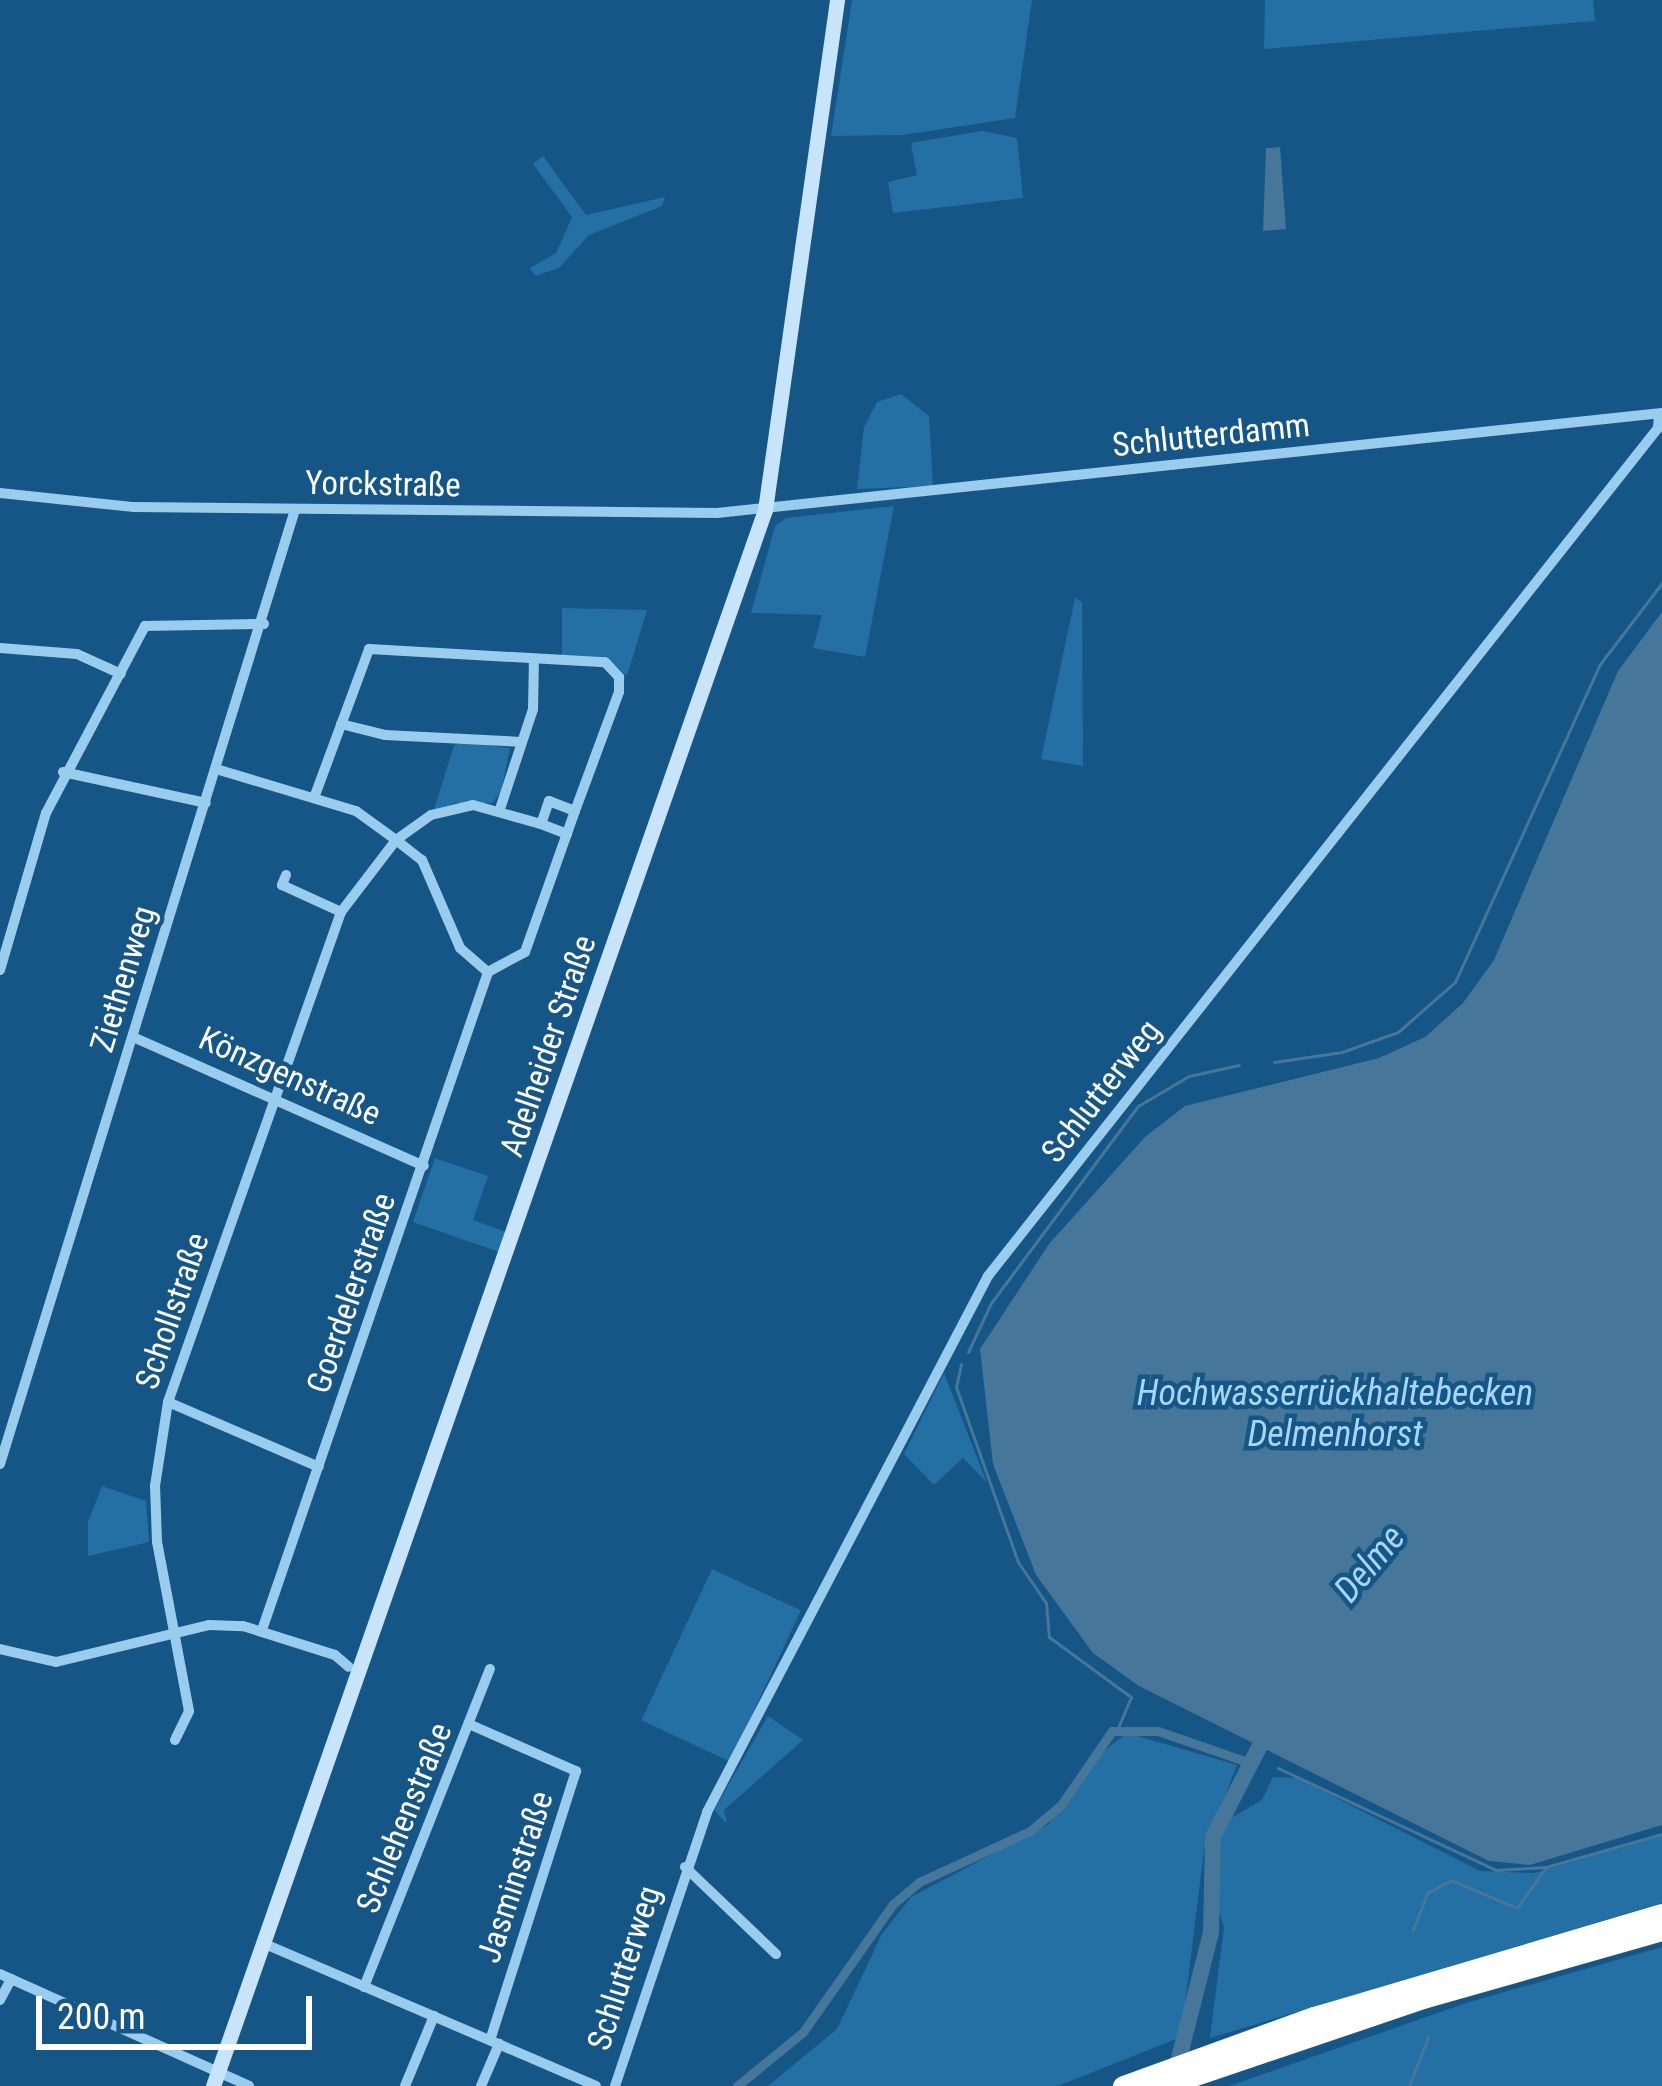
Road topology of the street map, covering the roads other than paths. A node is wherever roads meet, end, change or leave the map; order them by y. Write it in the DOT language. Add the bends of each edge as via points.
graph roads {
  1 [pos="837,0"];
  2 [pos="1660,413"];
  3 [pos="0,493"];
  4 [pos="295,510"];
  5 [pos="765,510"];
  6 [pos="264,624"];
  7 [pos="0,649"];
  8 [pos="534,659"];
  9 [pos="121,674"];
  10 [pos="341,724"];
  11 [pos="521,742"];
  12 [pos="216,770"];
  13 [pos="63,772"];
  14 [pos="314,798"];
  15 [pos="206,803"];
  16 [pos="500,808"];
  17 [pos="575,811"];
  18 [pos="541,824"];
  19 [pos="567,834"];
  20 [pos="396,840"];
  21 [pos="281,886"];
  22 [pos="341,912"];
  23 [pos="0,970"];
  24 [pos="488,972"];
  25 [pos="133,1037"];
  26 [pos="276,1099"];
  27 [pos="424,1166"];
  28 [pos="167,1402"];
  29 [pos="0,1464"];
  30 [pos="319,1467"];
  31 [pos="262,1630"];
  32 [pos="170,1634"];
  33 [pos="0,1649"];
  34 [pos="355,1669"];
  35 [pos="490,1669"];
  36 [pos="471,1725"];
  37 [pos="175,1740"];
  38 [pos="685,1867"];
  39 [pos="1662,1913"];
  40 [pos="1662,1930"];
  41 [pos="265,1944"];
  42 [pos="776,1954"];
  43 [pos="5,1977"];
  44 [pos="364,1987"];
  45 [pos="0,2000"];
  46 [pos="434,2016"];
  47 [pos="494,2043"];
  48 [pos="1176,2074"];
  49 [pos="215,2080"];
  50 [pos="249,2086"];
  51 [pos="405,2086"];
  52 [pos="481,2086"];
  53 [pos="596,2086"];
  54 [pos="615,2086"];
  55 [pos="1123,2086"];
  1 -- 5 [label="main road, Adelheider Straße"];
  2 -- 5 [label="street, Schlutterdamm"];
  2 -- 38 [label="street, Schlutterweg" via="1658,428 988,1276"];
  3 -- 4 [label="street, Yorckstraße" via="134,507"];
  4 -- 5 [label="street, Yorckstraße"];
  4 -- 6 [label="street, Ziethenweg"];
  5 -- 34 [label="main road, Adelheider Straße"];
  6 -- 9 [label="street" via="152,623"];
  6 -- 12 [label="street, Ziethenweg"];
  7 -- 9 [label="street" via="76,655"];
  8 -- 10 [label="street" via="370,649"];
  8 -- 11 [label="street"];
  8 -- 17 [label="street" via="605,662 620,677"];
  9 -- 13 [label="street"];
  10 -- 11 [label="street" via="385,735"];
  10 -- 14 [label="street"];
  11 -- 16 [label="street"];
  12 -- 14 [label="street"];
  12 -- 15 [label="street, Ziethenweg"];
  13 -- 15 [label="street"];
  13 -- 23 [label="street"];
  14 -- 20 [label="street" via="356,812"];
  15 -- 25 [label="street, Ziethenweg"];
  16 -- 18 [label="street"];
  16 -- 20 [label="street" via="454,807"];
  17 -- 18 [label="street" via="549,801"];
  17 -- 19 [label="street"];
  18 -- 19 [label="street"];
  19 -- 24 [label="street" via="525,952"];
  20 -- 22 [label="street, Schollstraße"];
  20 -- 24 [label="street" via="422,860 460,948"];
  21 -- 22 [label="street"];
  22 -- 26 [label="street, Schollstraße"];
  24 -- 27 [label="street, Goerdelerstraße"];
  25 -- 26 [label="street, Könzgenstraße"];
  25 -- 29 [label="street, Ziethenweg"];
  26 -- 27 [label="street, Könzgenstraße"];
  26 -- 28 [label="street, Schollstraße"];
  27 -- 30 [label="street, Goerdelerstraße"];
  28 -- 30 [label="street"];
  28 -- 32 [label="street, Schollstraße" via="156,1532"];
  30 -- 31 [label="street, Goerdelerstraße"];
  31 -- 32 [label="street" via="209,1625"];
  31 -- 34 [label="street"];
  32 -- 33 [label="street" via="56,1662"];
  32 -- 37 [label="street, Schollstraße" via="189,1711"];
  34 -- 41 [label="main road, Adelheider Straße"];
  35 -- 36 [label="street, Schlehenstraße"];
  36 -- 44 [label="street, Schlehenstraße"];
  36 -- 47 [label="street, Jasminstraße" via="576,1771"];
  38 -- 42 [label="street, Schlutterweg"];
  38 -- 54 [label="street, Schlutterweg"];
  39 -- 48 [label="highway"];
  40 -- 48 [label="highway"];
  41 -- 44 [label="street"];
  41 -- 49 [label="main road, Adelheider Straße"];
  43 -- 45 [label="street"];
  43 -- 49 [label="street"];
  44 -- 46 [label="street"];
  46 -- 47 [label="street"];
  46 -- 51 [label="street"];
  47 -- 52 [label="street"];
  47 -- 53 [label="street"];
  48 -- 55 [label="highway"];
  49 -- 50 [label="street"];
}
